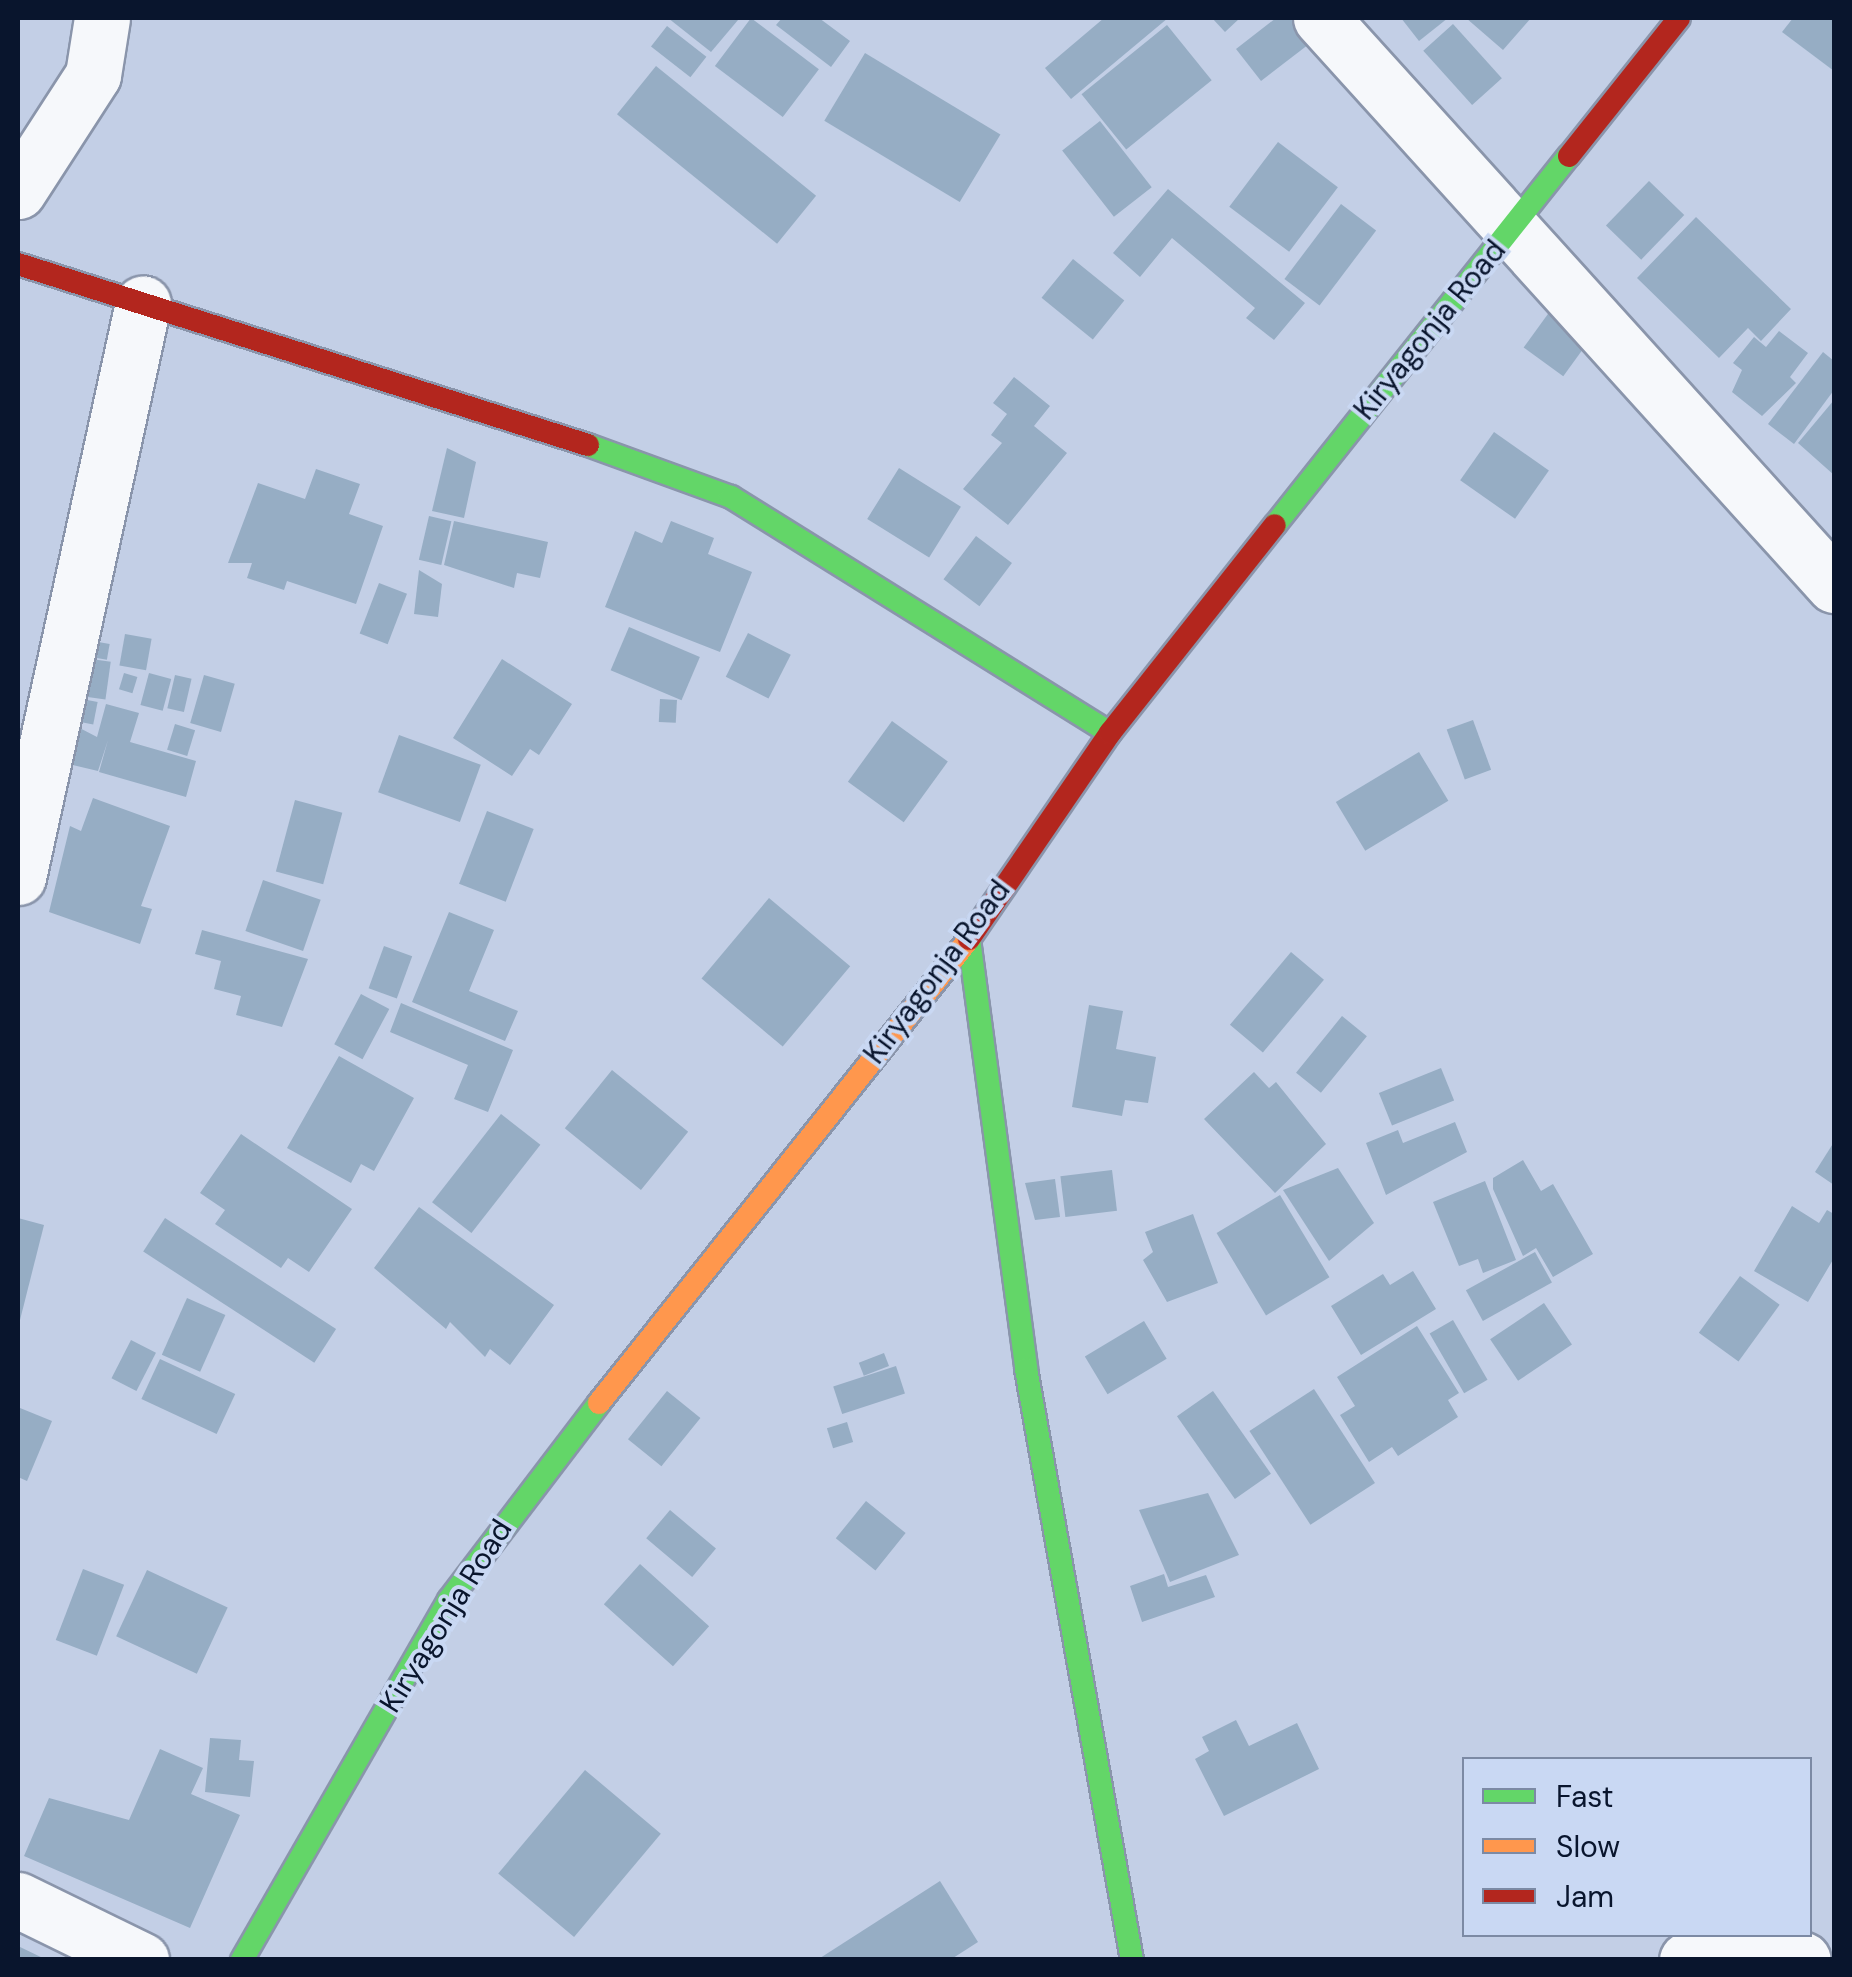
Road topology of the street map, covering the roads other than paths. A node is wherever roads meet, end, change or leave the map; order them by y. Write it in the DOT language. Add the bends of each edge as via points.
graph roads {
  1 [pos="102,18"];
  2 [pos="1321,18"];
  3 [pos="1680,18"];
  4 [pos="18,191"];
  5 [pos="1514,226"];
  6 [pos="18,264"];
  7 [pos="143,303"];
  8 [pos="1834,585"];
  9 [pos="1110,734"];
  10 [pos="18,876"];
  11 [pos="970,939"];
  12 [pos="18,1900"];
  13 [pos="1722,1937"];
  14 [pos="1748,1937"];
  15 [pos="140,1960"];
  16 [pos="242,1960"];
  17 [pos="1132,1960"];
  18 [pos="1687,1960"];
  19 [pos="1802,1960"];
  1 -- 4 [label="street" via="94,75"];
  2 -- 5 [label="street"];
  3 -- 5 [label="street, Kiryagonja Road"];
  5 -- 8 [label="street"];
  5 -- 9 [label="street, Kiryagonja Road"];
  6 -- 7 [label="street"];
  7 -- 9 [label="street" via="505,415 731,498"];
  7 -- 10 [label="street"];
  9 -- 11 [label="street, Kiryagonja Road"];
  11 -- 16 [label="street, Kiryagonja Road" via="449,1600"];
  11 -- 17 [label="street" via="1029,1388"];
  12 -- 15 [label="street"];
  13 -- 18 [label="street"];
  14 -- 19 [label="street"];
}
